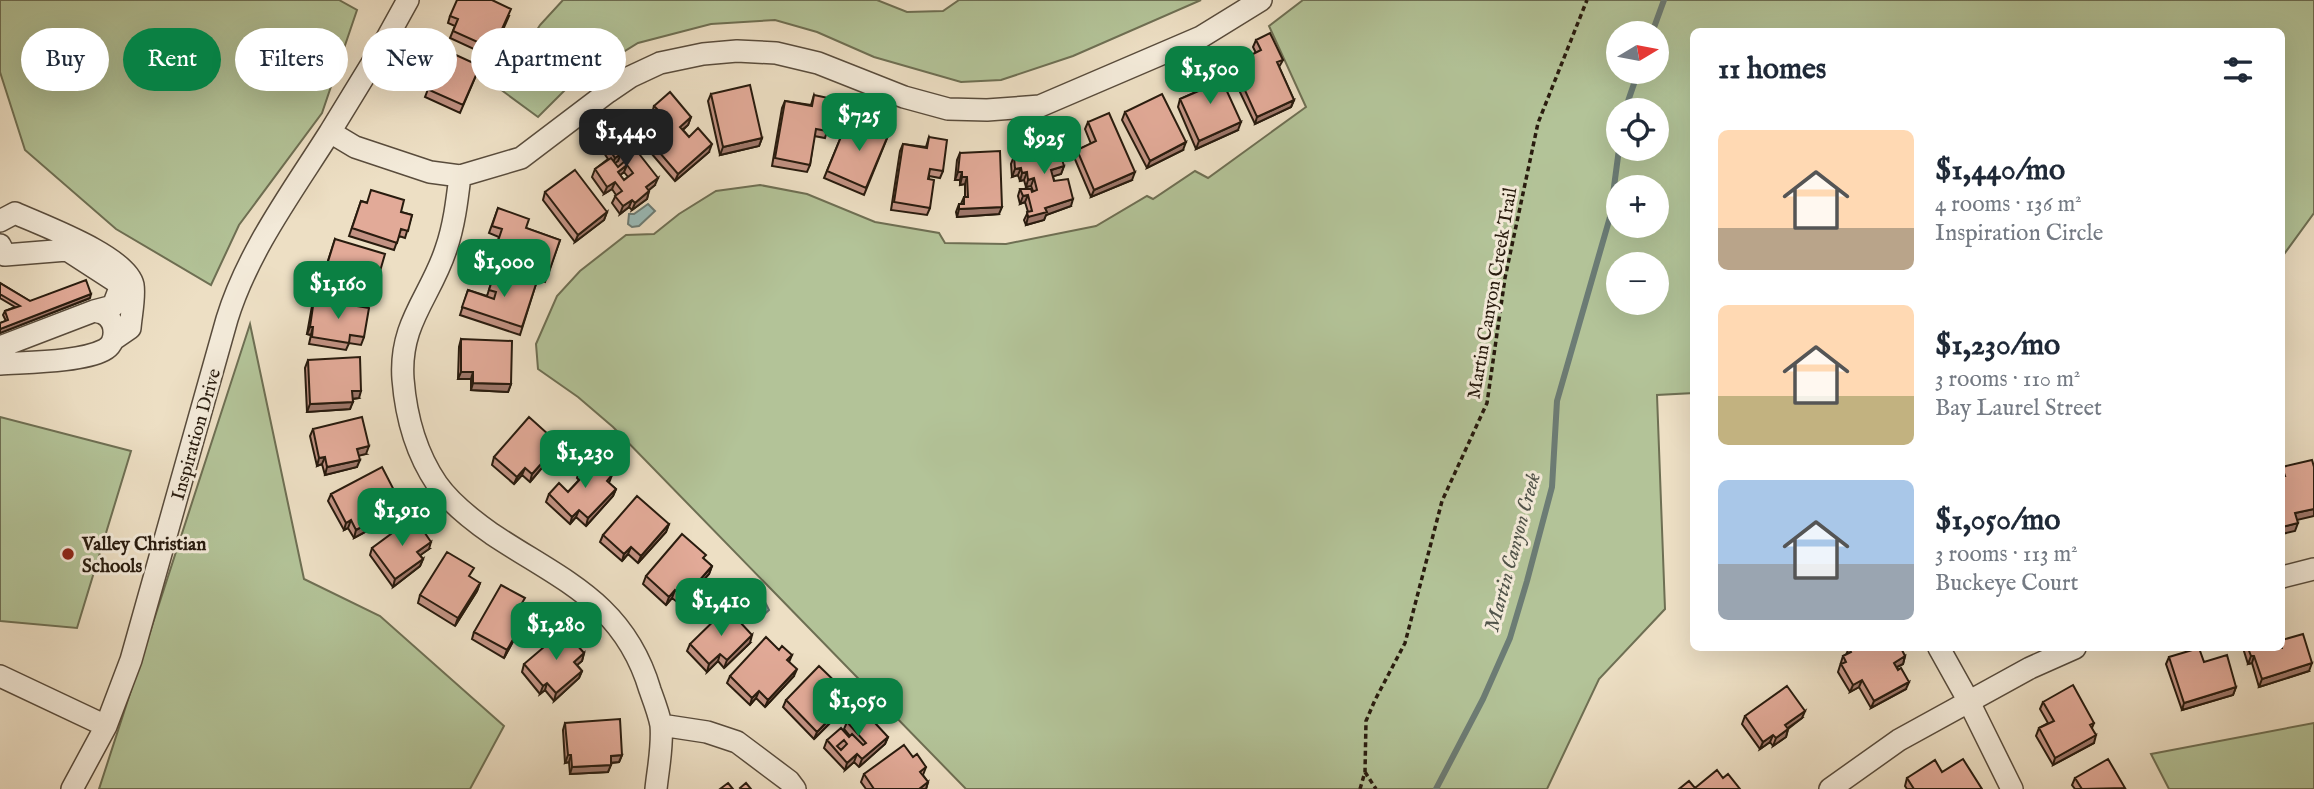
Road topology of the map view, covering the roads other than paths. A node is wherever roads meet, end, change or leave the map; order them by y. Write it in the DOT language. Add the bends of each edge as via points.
graph roads {
  1 [pos="408,0"];
  2 [pos="1261,0"];
  3 [pos="330,132"];
  4 [pos="460,176"];
  5 [pos="0,221"];
  6 [pos="0,245"];
  7 [pos="94,311"];
  8 [pos="114,339"];
  9 [pos="0,347"];
  10 [pos="0,364"];
  11 [pos="2314,569"];
  12 [pos="2285,576"];
  13 [pos="1941,651"];
  14 [pos="2069,651"];
  15 [pos="0,676"];
  16 [pos="1968,700"];
  17 [pos="661,725"];
  18 [pos="106,726"];
  19 [pos="72,789"];
  20 [pos="656,789"];
  21 [pos="795,789"];
  22 [pos="1830,789"];
  23 [pos="2012,789"];
  1 -- 3 [label="street, Inspiration Drive"];
  2 -- 4 [label="street" via="1201,37 1040,106 948,109 776,53 737,51 660,63 608,92 521,158"];
  3 -- 4 [label="street" via="355,147 430,172"];
  3 -- 18 [label="street, Inspiration Drive" via="256,250 233,302 131,660"];
  4 -- 17 [label="street" via="446,251 414,315 405,349 403,377 413,436 438,485 454,503 495,536 578,587 617,623 645,673"];
  5 -- 8 [label="street" via="15,213 78,241 125,270 133,285 130,328"];
  6 -- 7 [label="street" via="5,255 67,250 121,285 113,306"];
  7 -- 8 [label="street" via="106,314 114,326"];
  7 -- 9 [label="street"];
  8 -- 10 [label="street" via="107,349 92,355"];
  11 -- 12 [label="street"];
  13 -- 16 [label="street"];
  14 -- 16 [label="street"];
  15 -- 18 [label="street"];
  16 -- 22 [label="street" via="1899,740"];
  16 -- 23 [label="street"];
  17 -- 20 [label="street"];
  17 -- 21 [label="street" via="737,742"];
  18 -- 19 [label="street, Inspiration Drive"];
}
